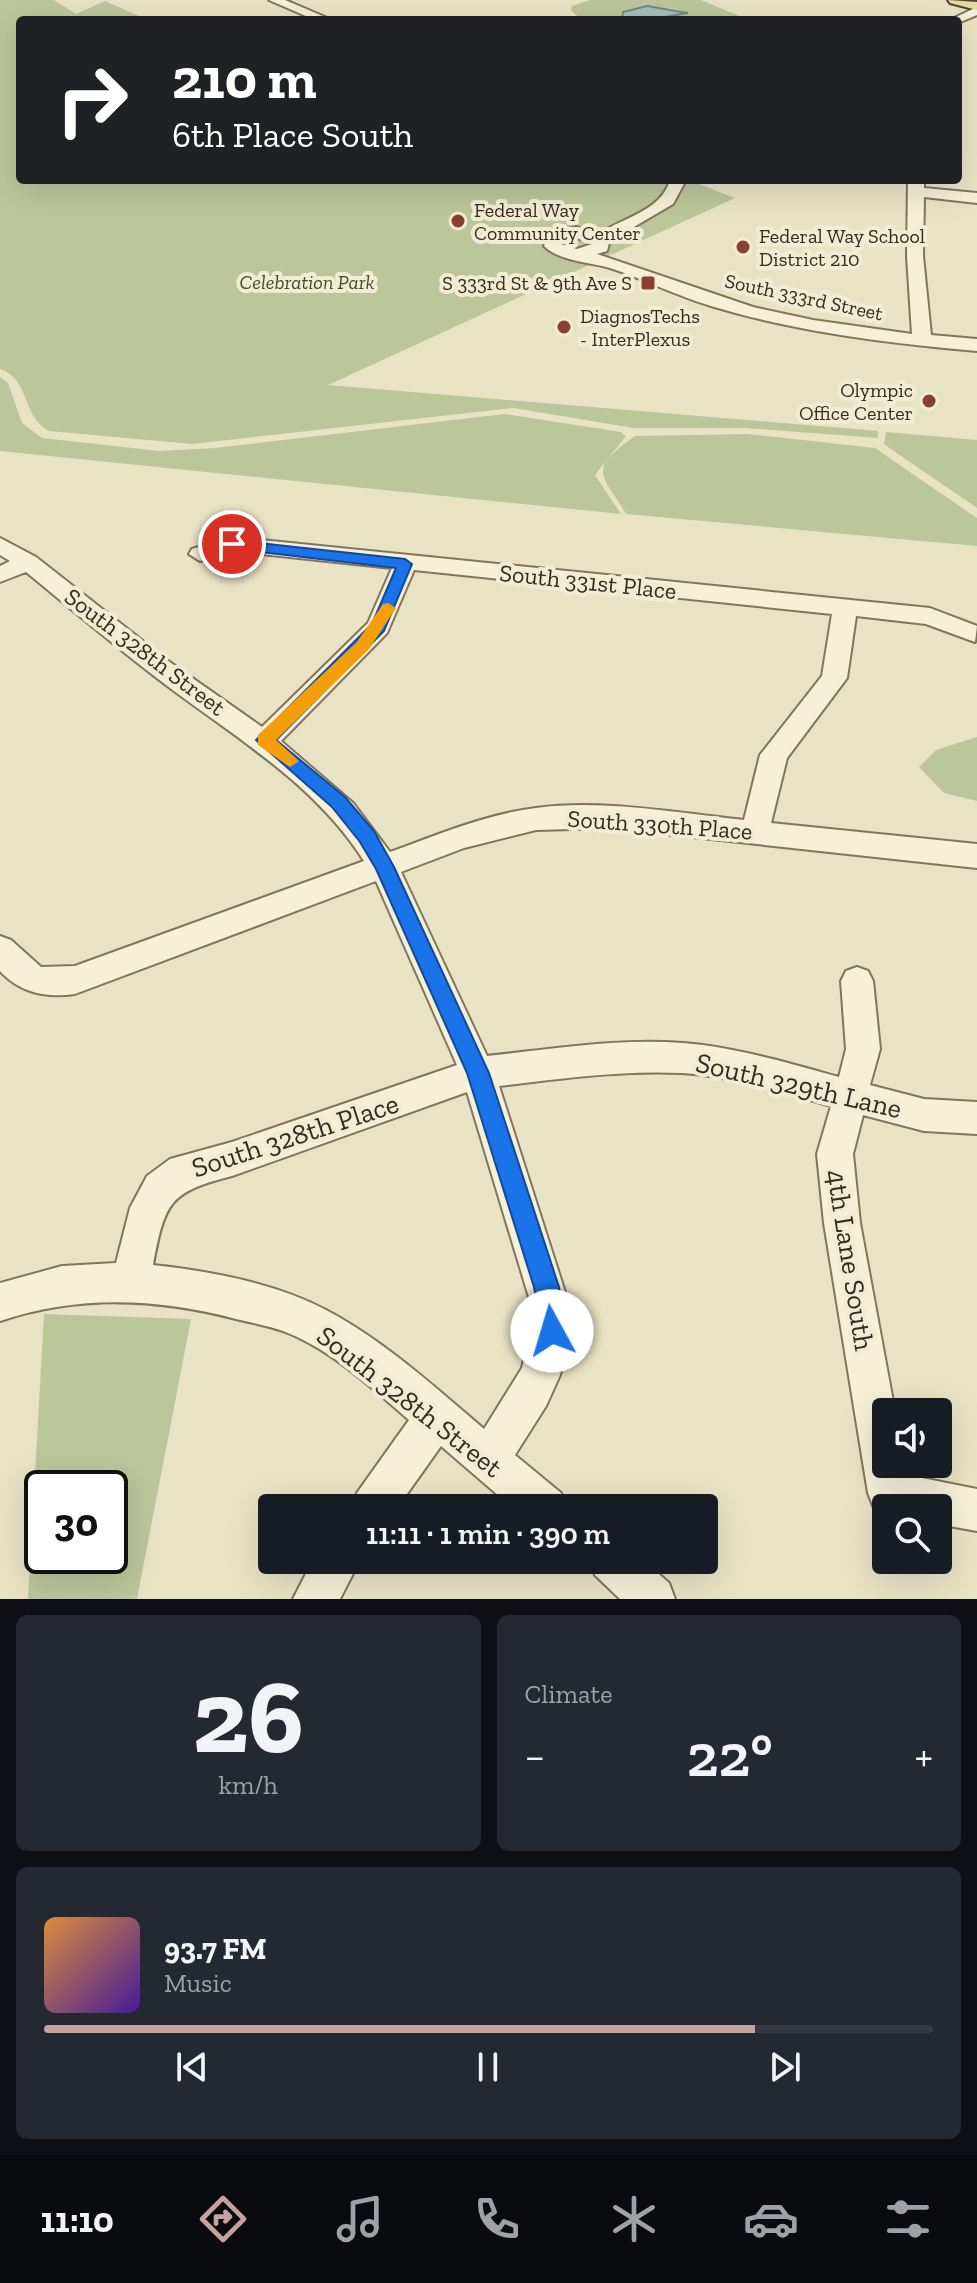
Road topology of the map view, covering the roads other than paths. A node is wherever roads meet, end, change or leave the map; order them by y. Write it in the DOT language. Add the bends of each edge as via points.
graph roads {
  1 [pos="275,0"];
  2 [pos="955,0"];
  3 [pos="977,4"];
  4 [pos="316,16"];
  5 [pos="677,184"];
  6 [pos="917,186"];
  7 [pos="977,198"];
  8 [pos="651,211"];
  9 [pos="576,232"];
  10 [pos="601,242"];
  11 [pos="577,255"];
  12 [pos="628,267"];
  13 [pos="922,341"];
  14 [pos="977,345"];
  15 [pos="0,545"];
  16 [pos="200,554"];
  17 [pos="28,562"];
  18 [pos="405,564"];
  19 [pos="0,575"];
  20 [pos="845,607"];
  21 [pos="975,634"];
  22 [pos="265,740"];
  23 [pos="755,832"];
  24 [pos="977,856"];
  25 [pos="384,867"];
  26 [pos="0,949"];
  27 [pos="857,981"];
  28 [pos="478,1073"];
  29 [pos="851,1099"];
  30 [pos="977,1118"];
  31 [pos="132,1279"];
  32 [pos="0,1302"];
  33 [pos="436,1417"];
  34 [pos="487,1459"];
  35 [pos="382,1494"];
  36 [pos="529,1494"];
  37 [pos="977,1510"];
  38 [pos="330,1574"];
  39 [pos="625,1574"];
  40 [pos="315,1599"];
  41 [pos="653,1599"];
  1 -- 4 [label="street"];
  2 -- 3 [label="main road"];
  5 -- 8 [label="street" via="673,196"];
  6 -- 7 [label="street"];
  6 -- 13 [label="street" via="915,256"];
  8 -- 9 [label="street"];
  8 -- 10 [label="street"];
  9 -- 10 [label="street, South 333rd Street"];
  9 -- 11 [label="street" via="558,235 551,243"];
  10 -- 11 [label="street" via="595,252"];
  10 -- 12 [label="street, South 333rd Street"];
  11 -- 12 [label="street, South 333rd Street"];
  12 -- 13 [label="street, South 333rd Street" via="750,311 845,332"];
  13 -- 14 [label="street, South 333rd Street"];
  15 -- 17 [label="street, South 328th Street"];
  16 -- 18 [label="street, South 331st Place" via="232,544"];
  17 -- 19 [label="street"];
  17 -- 22 [label="street, South 328th Street" via="183,684"];
  18 -- 20 [label="street, South 331st Place"];
  18 -- 22 [label="street" via="378,627"];
  20 -- 21 [label="street, South 331st Place" via="930,616"];
  20 -- 23 [label="street" via="834,678 774,755"];
  22 -- 25 [label="street" via="338,802 367,836"];
  23 -- 24 [label="street, South 330th Place"];
  23 -- 25 [label="street, South 330th Place" via="609,817 536,819 481,831"];
  25 -- 26 [label="street, South 330th Place" via="75,980 35,982"];
  25 -- 28 [label="street"];
  27 -- 29 [label="street, 4th Lane South" via="863,1049"];
  28 -- 29 [label="street, South 329th Lane" via="605,1058 684,1058 758,1071"];
  28 -- 31 [label="street, South 328th Place" via="232,1159 183,1171 160,1189 143,1221"];
  28 -- 34 [label="street" via="553,1314 552,1347 541,1376"];
  29 -- 30 [label="street, South 329th Lane" via="924,1115"];
  29 -- 37 [label="street, 4th Lane South" via="835,1154 889,1493"];
  31 -- 32 [label="street, South 328th Street" via="77,1282"];
  31 -- 33 [label="street, South 328th Street" via="216,1294 316,1326"];
  33 -- 34 [label="street, South 328th Street"];
  33 -- 35 [label="street"];
  34 -- 36 [label="street, South 328th Street"];
  38 -- 40 [label="street"];
  39 -- 41 [label="street"];
}
